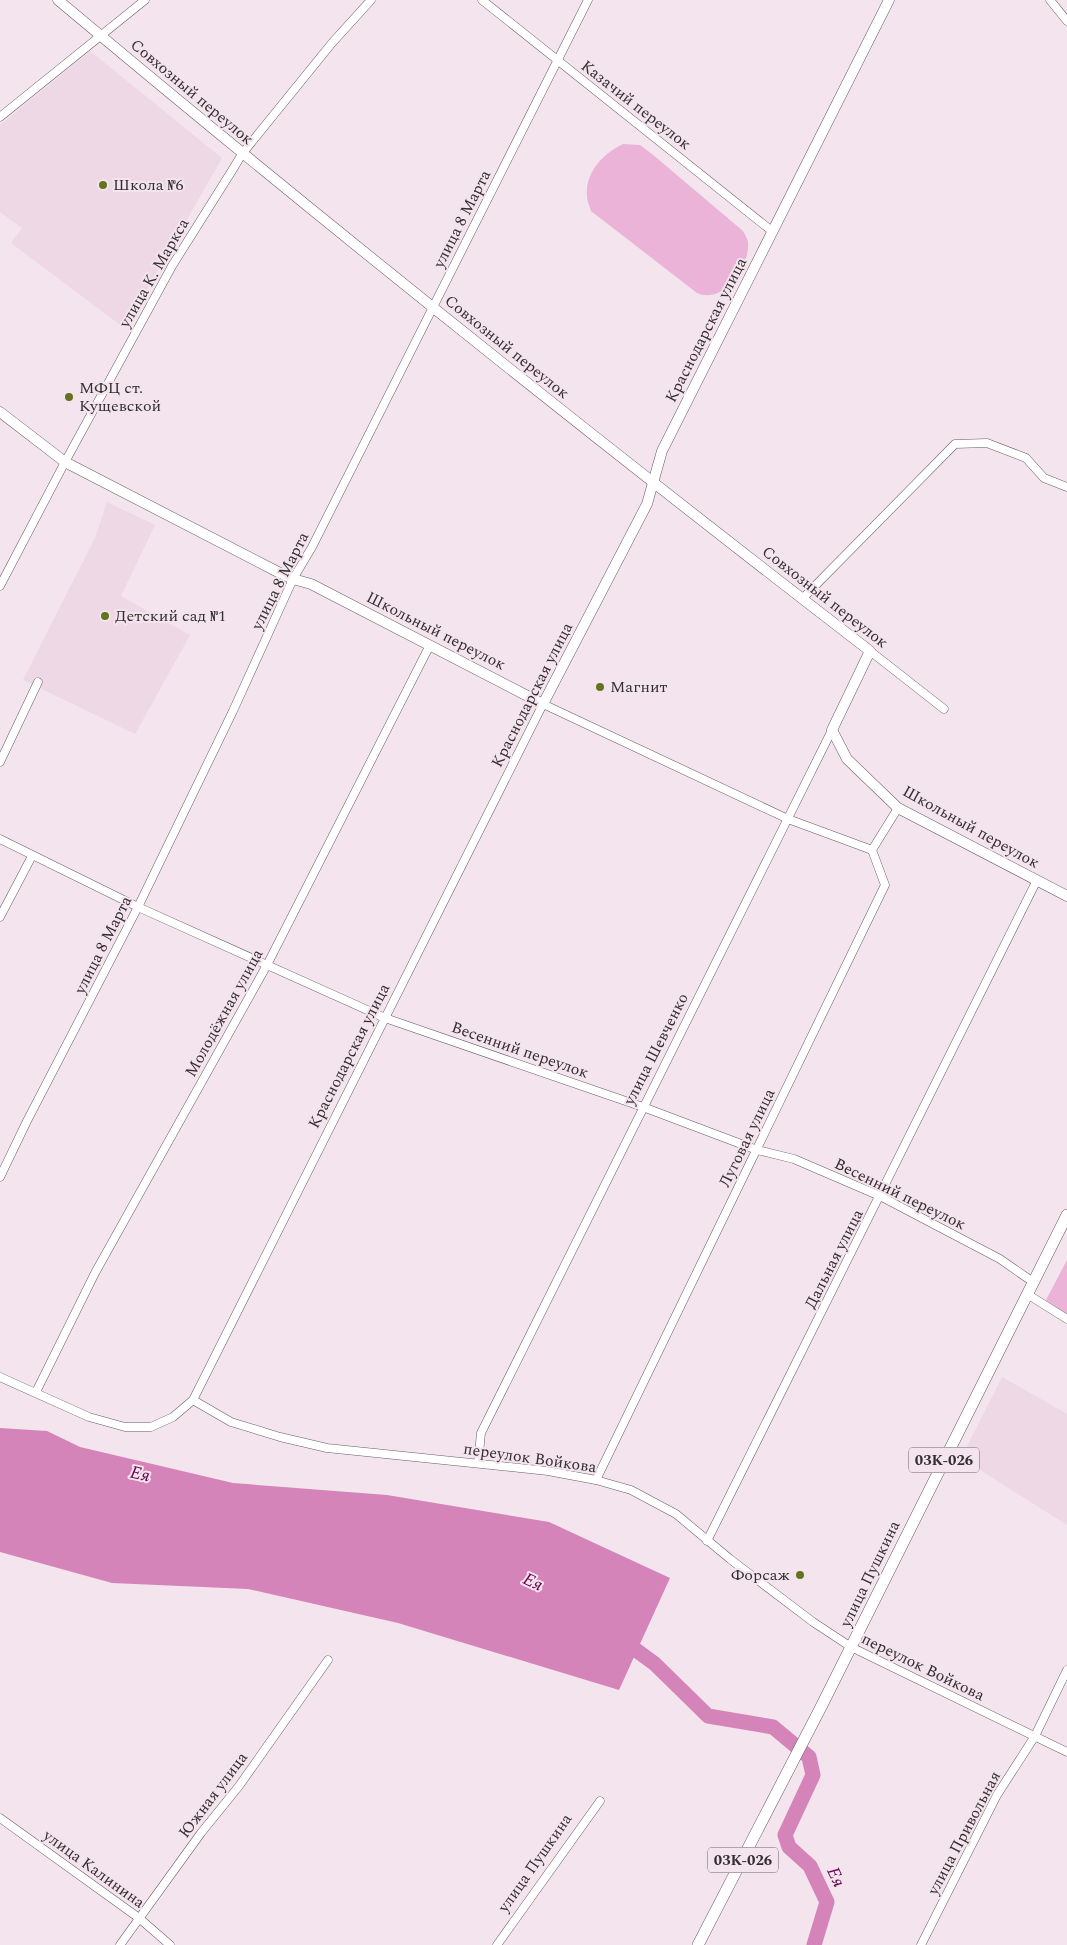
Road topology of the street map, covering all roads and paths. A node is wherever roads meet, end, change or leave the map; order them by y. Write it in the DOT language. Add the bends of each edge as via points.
graph roads {
  1 [pos="58,0"];
  2 [pos="145,0"];
  3 [pos="371,0"];
  4 [pos="482,0"];
  5 [pos="588,0"];
  6 [pos="889,0"];
  7 [pos="1050,0"];
  8 [pos="1067,21"];
  9 [pos="101,36"];
  10 [pos="557,61"];
  11 [pos="0,118"];
  12 [pos="242,154"];
  13 [pos="773,232"];
  14 [pos="433,307"];
  15 [pos="0,412"];
  16 [pos="65,462"];
  17 [pos="652,482"];
  18 [pos="1067,486"];
  19 [pos="294,579"];
  20 [pos="0,586"];
  21 [pos="802,599"];
  22 [pos="430,645"];
  23 [pos="870,651"];
  24 [pos="38,682"];
  25 [pos="544,704"];
  26 [pos="944,709"];
  27 [pos="832,730"];
  28 [pos="0,762"];
  29 [pos="898,808"];
  30 [pos="788,819"];
  31 [pos="0,839"];
  32 [pos="872,850"];
  33 [pos="32,856"];
  34 [pos="1038,880"];
  35 [pos="1067,896"];
  36 [pos="138,907"];
  37 [pos="0,917"];
  38 [pos="267,965"];
  39 [pos="385,1018"];
  40 [pos="643,1108"];
  41 [pos="756,1150"];
  42 [pos="0,1177"];
  43 [pos="880,1196"];
  44 [pos="1067,1216"];
  45 [pos="1033,1282"];
  46 [pos="1026,1294"];
  47 [pos="1067,1319"];
  48 [pos="0,1377"];
  49 [pos="36,1392"];
  50 [pos="193,1400"];
  51 [pos="478,1463"];
  52 [pos="596,1480"];
  53 [pos="707,1541"];
  54 [pos="851,1647"];
  55 [pos="328,1660"];
  56 [pos="1067,1670"];
  57 [pos="1035,1736"];
  58 [pos="1067,1752"];
  59 [pos="600,1801"];
  60 [pos="0,1818"];
  61 [pos="139,1918"];
  62 [pos="120,1945"];
  63 [pos="170,1945"];
  64 [pos="498,1945"];
  65 [pos="698,1945"];
  66 [pos="921,1945"];
  1 -- 9 [label="street, Совхозный переулок"];
  2 -- 9 [label="street"];
  3 -- 12 [label="street, улица К. Маркса"];
  4 -- 10 [label="street, Казачий переулок"];
  5 -- 10 [label="street, улица 8 Марта"];
  6 -- 13 [label="street, Краснодарская улица"];
  7 -- 8 [label="street"];
  9 -- 11 [label="street"];
  9 -- 12 [label="street, Совхозный переулок"];
  10 -- 13 [label="street, Казачий переулок"];
  10 -- 14 [label="street, улица 8 Марта"];
  12 -- 14 [label="street, Совхозный переулок"];
  12 -- 16 [label="street, улица К. Маркса" via="172,266"];
  13 -- 17 [label="street, Краснодарская улица" via="662,451"];
  14 -- 17 [label="street, Совхозный переулок"];
  14 -- 19 [label="street, улица 8 Марта"];
  15 -- 16 [label="street, Школьный переулок"];
  16 -- 19 [label="street, Школьный переулок"];
  16 -- 20 [label="street, улица К. Маркса"];
  17 -- 21 [label="street, Совхозный переулок"];
  17 -- 25 [label="street, Краснодарская улица" via="646,504"];
  18 -- 21 [label="street" via="1044,478 1026,458 988,443 956,444"];
  19 -- 22 [label="street, Школьный переулок" via="311,584"];
  19 -- 36 [label="street, улица 8 Марта"];
  21 -- 23 [label="street, Совхозный переулок"];
  22 -- 25 [label="street, Школьный переулок"];
  22 -- 38 [label="street, Молодёжная улица"];
  23 -- 26 [label="street, Совхозный переулок"];
  23 -- 27 [label="street, улица Шевченко"];
  24 -- 28 [label="street"];
  25 -- 30 [label="street, Школьный переулок"];
  25 -- 39 [label="street, Краснодарская улица"];
  27 -- 29 [label="street, Школьный переулок" via="847,759"];
  27 -- 30 [label="street, улица Шевченко"];
  29 -- 32 [label="street"];
  29 -- 34 [label="street, Школьный переулок"];
  30 -- 32 [label="street, Школьный переулок"];
  30 -- 40 [label="street, улица Шевченко"];
  31 -- 33 [label="street, Весенний переулок"];
  32 -- 41 [label="street, Луговая улица" via="885,885"];
  33 -- 36 [label="street, Весенний переулок"];
  33 -- 37 [label="street"];
  34 -- 35 [label="street, Школьный переулок"];
  34 -- 43 [label="street, Дальная улица"];
  36 -- 38 [label="street, Весенний переулок"];
  36 -- 42 [label="street, улица 8 Марта"];
  38 -- 39 [label="street, Весенний переулок"];
  38 -- 49 [label="street, Молодёжная улица" via="95,1273"];
  39 -- 40 [label="street, Весенний переулок"];
  39 -- 50 [label="street, Краснодарская улица"];
  40 -- 41 [label="street, Весенний переулок"];
  40 -- 51 [label="street, улица Шевченко" via="481,1433"];
  41 -- 43 [label="street, Весенний переулок" via="794,1159"];
  41 -- 52 [label="street, Луговая улица"];
  43 -- 45 [label="street, Весенний переулок" via="1000,1259"];
  43 -- 53 [label="street, Дальная улица"];
  44 -- 45 [label="main road, улица Пушкина / 03К-026"];
  45 -- 46 [label="main road, улица Пушкина / 03К-026"];
  46 -- 47 [label="street"];
  46 -- 54 [label="main road, улица Пушкина / 03К-026"];
  48 -- 49 [label="street"];
  49 -- 50 [label="street" via="89,1417 125,1427 151,1427 173,1417"];
  50 -- 51 [label="street, переулок Войкова" via="231,1422 327,1448"];
  51 -- 52 [label="street, переулок Войкова"];
  52 -- 53 [label="street, переулок Войкова" via="631,1490 676,1514"];
  53 -- 54 [label="street, переулок Войкова"];
  54 -- 57 [label="street, переулок Войкова"];
  54 -- 65 [label="main road, улица Пушкина / 03К-026"];
  55 -- 61 [label="street, Южная улица" via="239,1786"];
  56 -- 57 [label="street, улица Привольная"];
  57 -- 58 [label="street, переулок Войкова"];
  57 -- 66 [label="street, улица Привольная" via="997,1794"];
  59 -- 64 [label="street, улица Пушкина"];
  60 -- 61 [label="street, улица Калинина"];
  61 -- 62 [label="street, Южная улица"];
  61 -- 63 [label="street, улица Калинина"];
}
